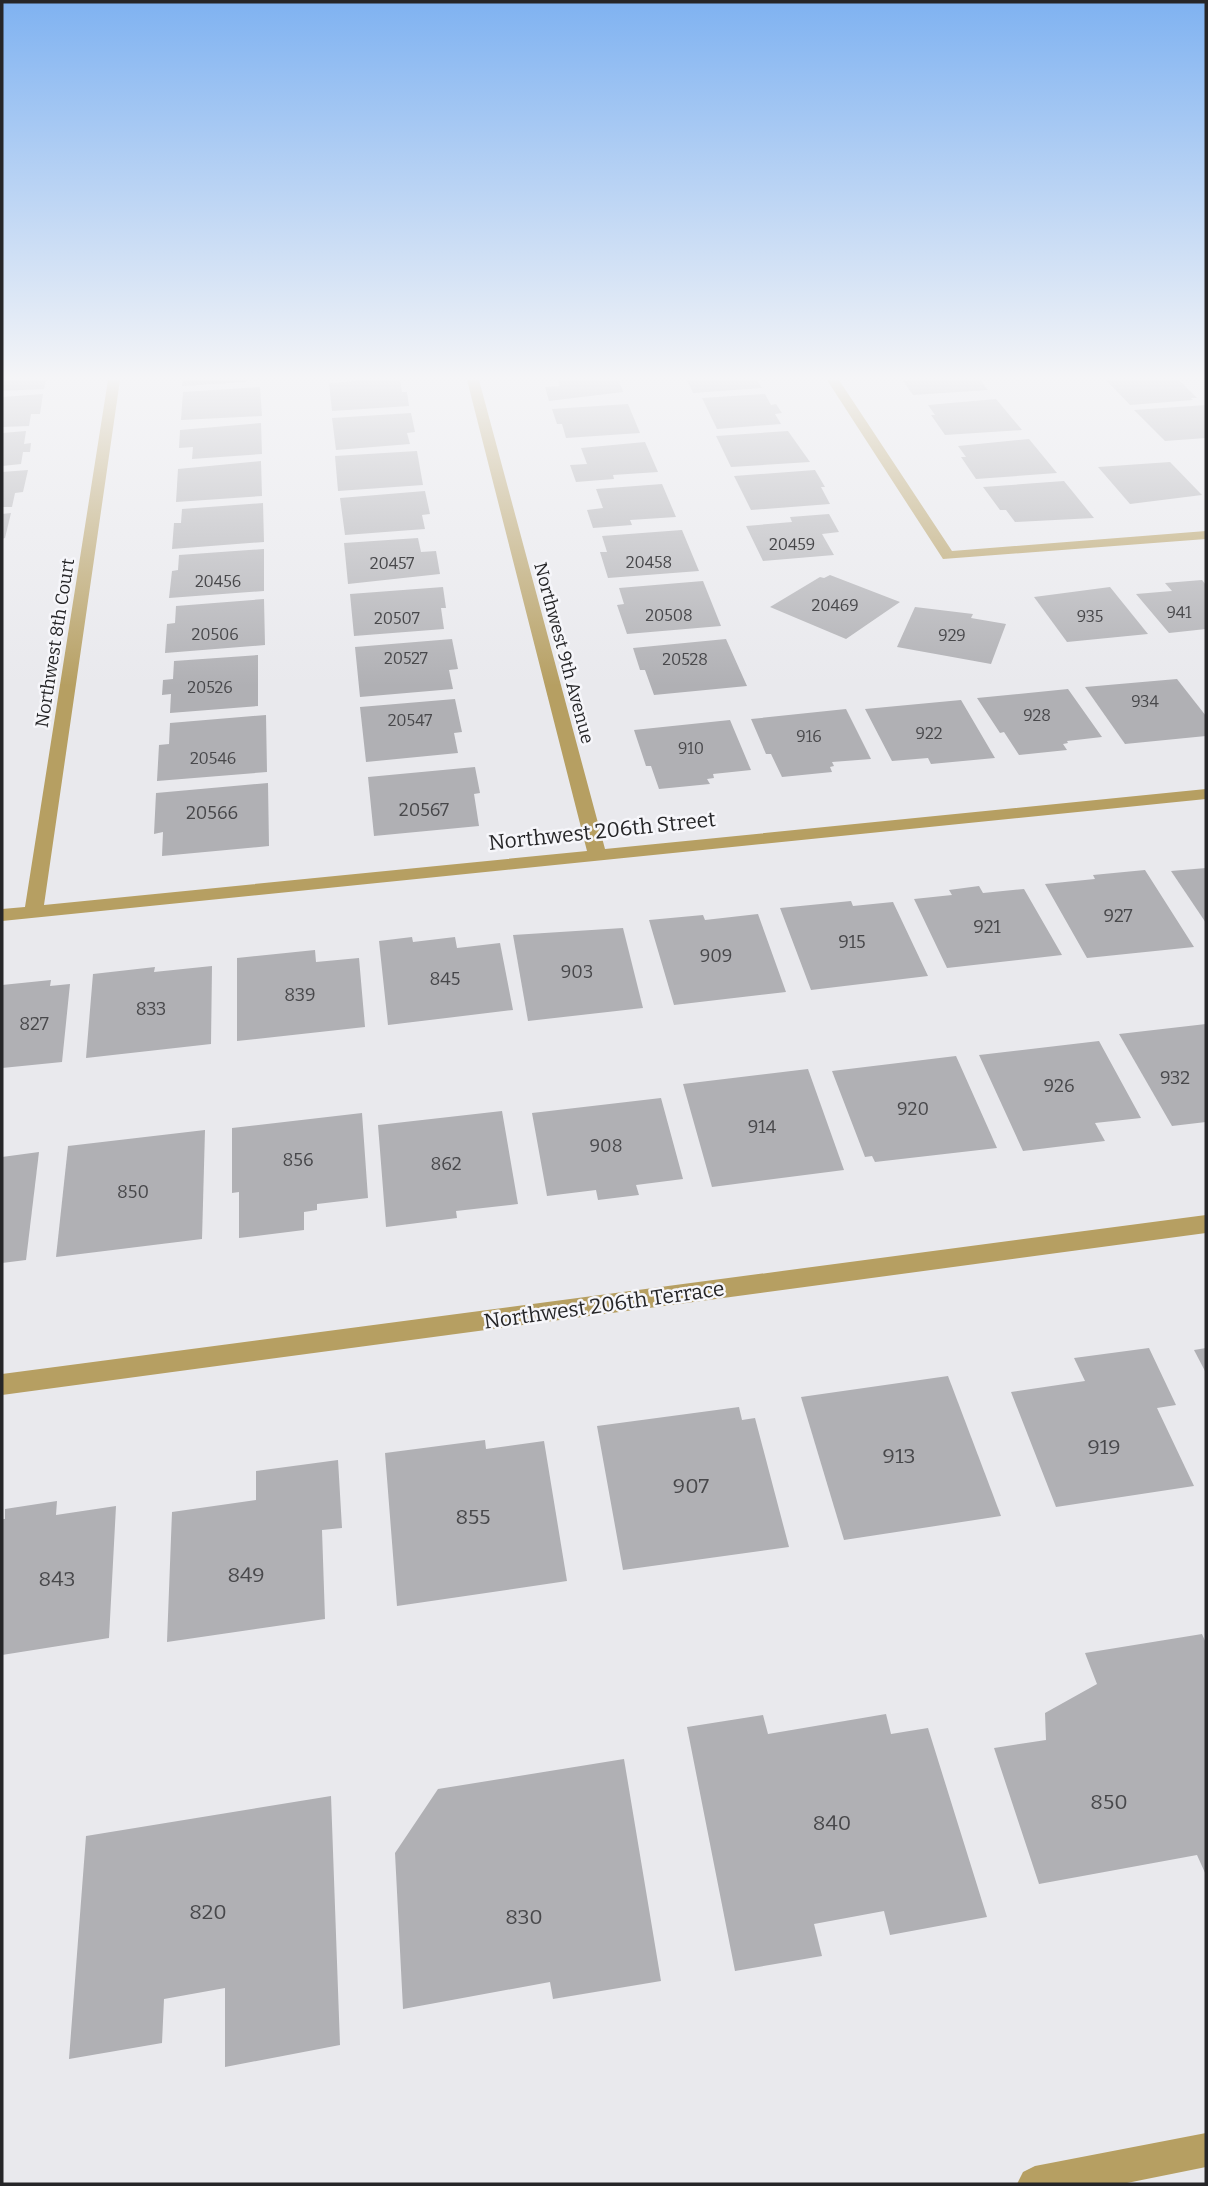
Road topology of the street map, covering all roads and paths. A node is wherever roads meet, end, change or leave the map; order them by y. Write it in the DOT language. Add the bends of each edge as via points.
graph roads {
  1 [pos="99,482"];
  2 [pos="500,482"];
  3 [pos="900,482"];
  4 [pos="1206,535"];
  5 [pos="1206,794"];
  6 [pos="597,854"];
  7 [pos="34,911"];
  8 [pos="2,915"];
  9 [pos="1206,1224"];
  10 [pos="2,1385"];
  11 [pos="1206,2150"];
  12 [pos="1035,2184"];
  1 -- 7 [label="street, Northwest 8th Court"];
  2 -- 6 [label="street, Northwest 9th Avenue"];
  3 -- 4 [label="street" via="948,556"];
  5 -- 6 [label="street, Northwest 206th Street"];
  6 -- 7 [label="street, Northwest 206th Street"];
  7 -- 8 [label="street, Northwest 206th Street"];
  9 -- 10 [label="street, Northwest 206th Terrace"];
  11 -- 12 [label="street"];
}
